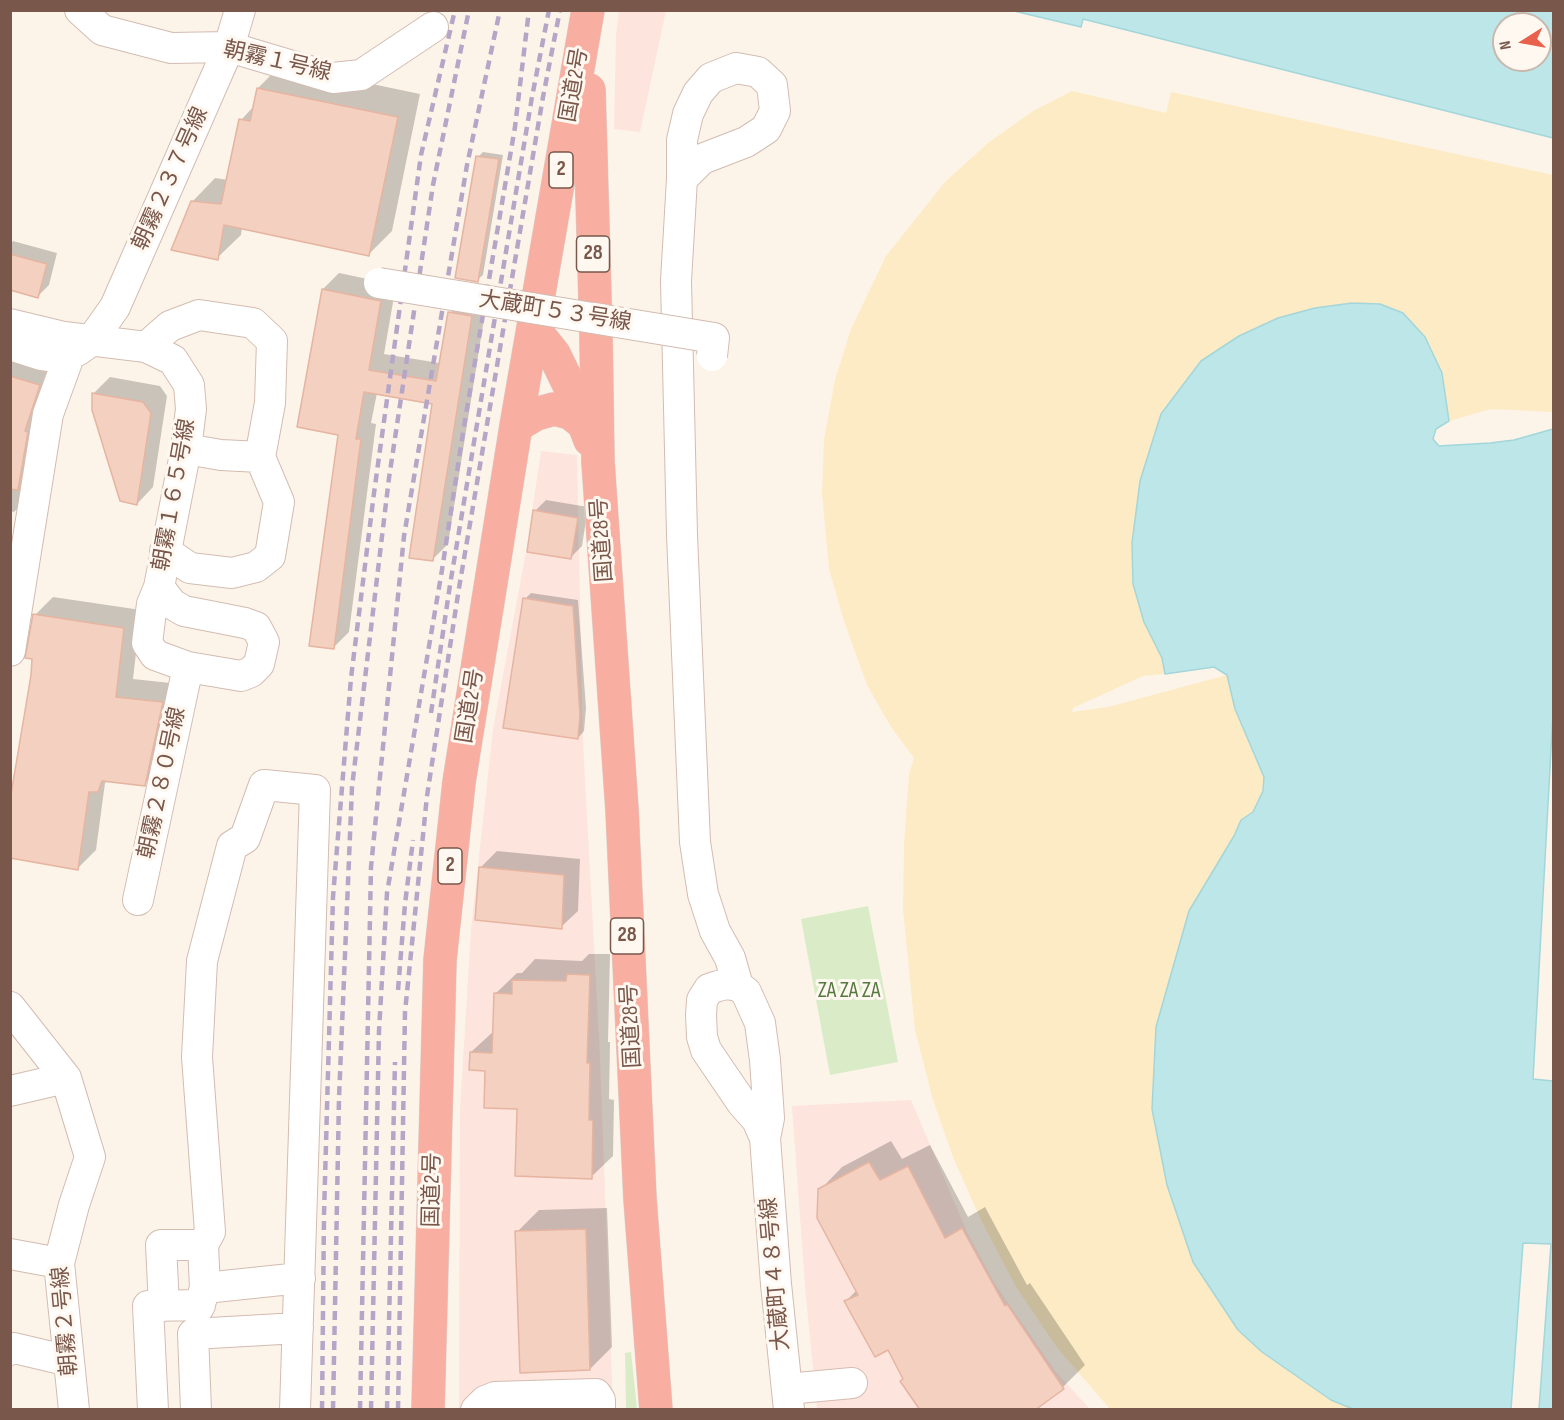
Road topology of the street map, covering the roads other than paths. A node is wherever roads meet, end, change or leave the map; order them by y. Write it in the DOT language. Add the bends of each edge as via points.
graph roads {
  1 [pos="80,10"];
  2 [pos="240,10"];
  3 [pos="588,10"];
  4 [pos="433,27"];
  5 [pos="229,47"];
  6 [pos="582,47"];
  7 [pos="682,179"];
  8 [pos="379,283"];
  9 [pos="10,324"];
  10 [pos="534,329"];
  11 [pos="10,345"];
  12 [pos="146,347"];
  13 [pos="79,350"];
  14 [pos="712,356"];
  15 [pos="584,424"];
  16 [pos="516,426"];
  17 [pos="186,448"];
  18 [pos="260,457"];
  19 [pos="598,462"];
  20 [pos="165,551"];
  21 [pos="159,587"];
  22 [pos="10,651"];
  23 [pos="188,667"];
  24 [pos="138,900"];
  25 [pos="738,986"];
  26 [pos="10,1007"];
  27 [pos="66,1078"];
  28 [pos="10,1091"];
  29 [pos="765,1138"];
  30 [pos="203,1245"];
  31 [pos="10,1254"];
  32 [pos="59,1263"];
  33 [pos="300,1278"];
  34 [pos="202,1297"];
  35 [pos="164,1306"];
  36 [pos="298,1328"];
  37 [pos="193,1334"];
  38 [pos="10,1350"];
  39 [pos="69,1361"];
  40 [pos="852,1383"];
  41 [pos="788,1399"];
  42 [pos="74,1410"];
  43 [pos="153,1410"];
  44 [pos="196,1410"];
  45 [pos="295,1410"];
  46 [pos="428,1410"];
  47 [pos="476,1410"];
  48 [pos="600,1410"];
  49 [pos="656,1410"];
  1 -- 5 [label="street, 朝霧１号線" via="102,30 171,48"];
  2 -- 5 [label="street, 朝霧２３７号線"];
  3 -- 6 [label="highway, 国道2号 / 2"];
  4 -- 5 [label="street, 朝霧１号線" via="361,75 333,78"];
  5 -- 13 [label="street, 朝霧２３７号線" via="115,307"];
  6 -- 10 [label="highway, 国道2号 / 2"];
  6 -- 19 [label="highway, 国道28号 / 28" via="590,96"];
  7 -- 25 [label="street" via="676,280 695,842 703,894"];
  8 -- 14 [label="street, 大蔵町５３号線, bridge" via="714,338"];
  9 -- 13 [label="street, 朝霧１６５号線" via="64,337"];
  10 -- 15 [label="highway, 国道28号 / 28" via="554,354"];
  10 -- 16 [label="highway, 国道2号 / 2"];
  11 -- 13 [label="street, 朝霧１６５号線" via="41,354"];
  12 -- 13 [label="street, 朝霧１６５号線"];
  12 -- 17 [label="street, 朝霧１６５号線" via="173,360 189,385 191,409"];
  12 -- 18 [label="street" via="170,326 199,315 253,323 272,341 270,403"];
  13 -- 22 [label="street, 朝霧２３７号線" via="48,414"];
  15 -- 16 [label="highway" via="570,413 554,409"];
  15 -- 19 [label="highway, 国道28号 / 28"];
  16 -- 46 [label="highway, 国道2号 / 2" via="459,782 440,960"];
  17 -- 18 [label="street"];
  17 -- 20 [label="street, 朝霧１６５号線"];
  18 -- 20 [label="street" via="279,502 270,556 256,567 232,573 190,568"];
  19 -- 49 [label="highway, 国道28号 / 28" via="622,810 640,1198"];
  20 -- 21 [label="street, 朝霧１６５号線"];
  21 -- 23 [label="street, 朝霧１６５号線" via="152,604 147,643 154,655"];
  21 -- 23 [label="street, 朝霧１６５号線" via="172,604 184,611 256,627 264,642 259,664 241,676"];
  23 -- 24 [label="street, 朝霧２８０号線"];
  25 -- 29 [label="street, 大蔵町４８号線" via="752,1001 760,1023 768,1118"];
  25 -- 29 [label="street, 大蔵町４８号線" via="727,984 709,989 702,1000 702,1037 706,1050 757,1120"];
  26 -- 27 [label="street, 朝霧２号線"];
  27 -- 28 [label="street"];
  27 -- 32 [label="street, 朝霧２号線" via="90,1157"];
  29 -- 41 [label="street, 大蔵町４８号線"];
  30 -- 33 [label="street" via="210,1232 196,1057 202,961 232,846 245,838 264,785 315,790"];
  30 -- 34 [label="street"];
  30 -- 35 [label="street" via="161,1245"];
  31 -- 32 [label="street"];
  32 -- 39 [label="street, 朝霧２号線"];
  33 -- 34 [label="street"];
  33 -- 36 [label="street"];
  34 -- 35 [label="street"];
  34 -- 37 [label="street"];
  35 -- 43 [label="street" via="148,1306"];
  36 -- 37 [label="street"];
  36 -- 45 [label="street"];
  37 -- 44 [label="street"];
  38 -- 39 [label="street"];
  39 -- 42 [label="street, 朝霧２号線"];
  40 -- 41 [label="street"];
  47 -- 48 [label="street" via="495,1397 596,1394"];
}
